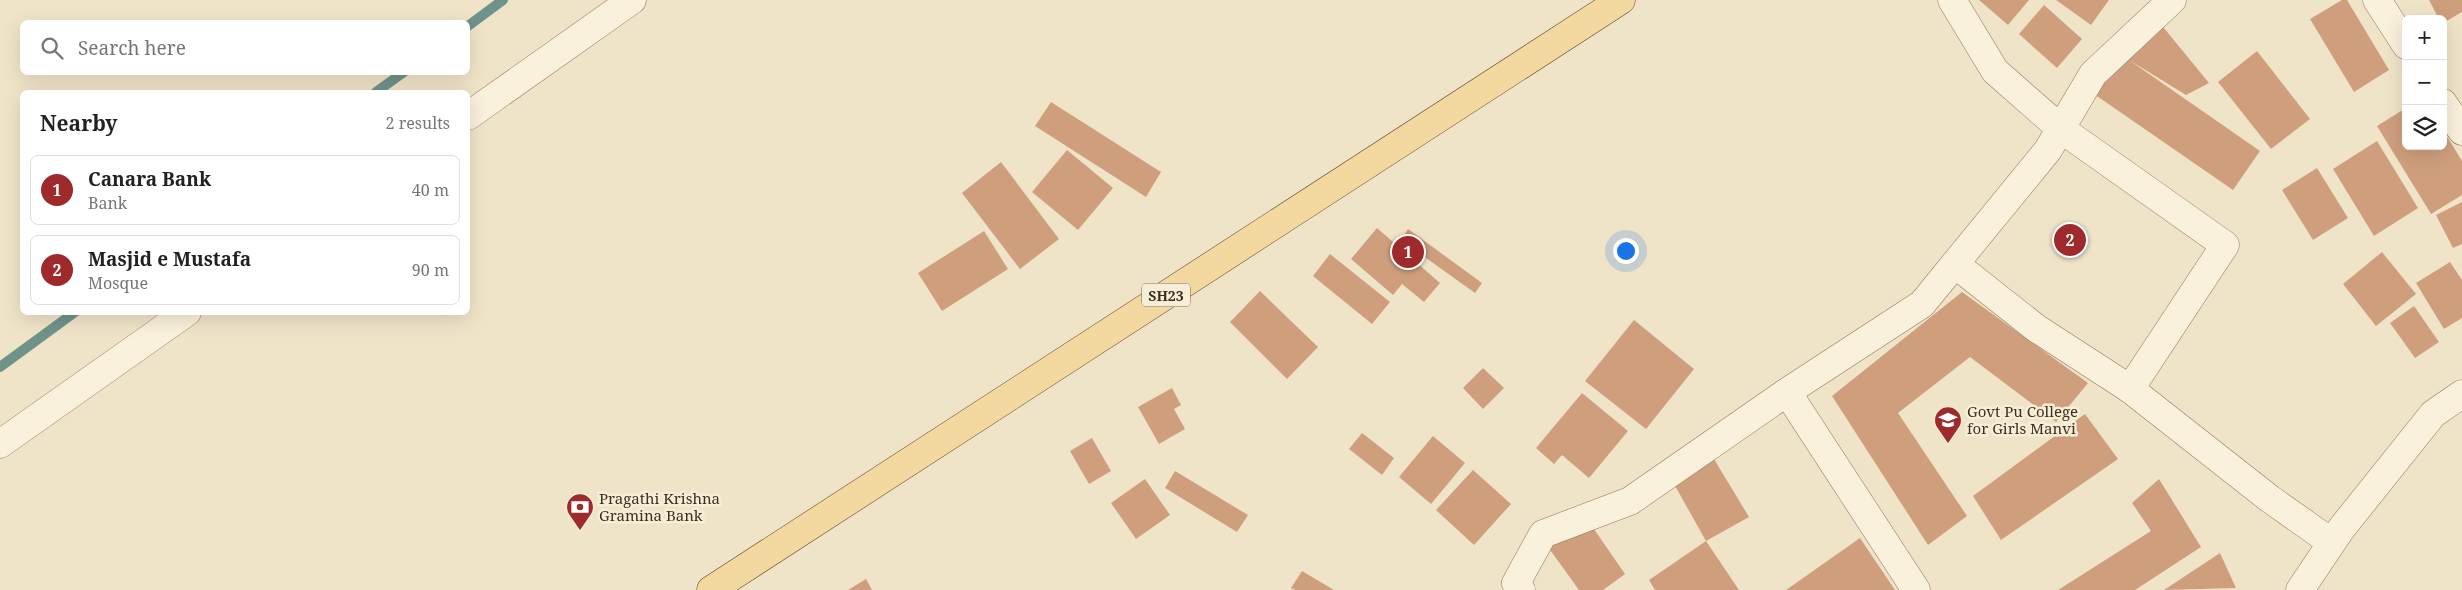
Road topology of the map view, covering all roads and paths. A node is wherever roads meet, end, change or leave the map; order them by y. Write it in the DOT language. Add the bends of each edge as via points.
graph roads {
  1 [pos="632,0"];
  2 [pos="1621,0"];
  3 [pos="1952,0"];
  4 [pos="2172,0"];
  5 [pos="2377,0"];
  6 [pos="2402,40"];
  7 [pos="2444,105"];
  8 [pos="470,115"];
  9 [pos="2061,129"];
  10 [pos="2462,131"];
  11 [pos="1955,264"];
  12 [pos="183,315"];
  13 [pos="2130,389"];
  14 [pos="1787,392"];
  15 [pos="2462,394"];
  16 [pos="0,444"];
  17 [pos="2331,542"];
  18 [pos="711,590"];
  19 [pos="1521,590"];
  20 [pos="1916,590"];
  21 [pos="2300,590"];
  1 -- 8 [label="street"];
  2 -- 18 [label="main road, SH23"];
  3 -- 9 [label="street" via="1994,71"];
  4 -- 9 [label="street" via="2093,74"];
  5 -- 6 [label="street"];
  7 -- 10 [label="street"];
  9 -- 11 [label="street" via="2048,150"];
  9 -- 13 [label="street" via="2225,245"];
  11 -- 13 [label="street" via="2036,328"];
  11 -- 14 [label="street" via="1922,304"];
  12 -- 16 [label="street"];
  13 -- 17 [label="street" via="2270,499"];
  14 -- 19 [label="street" via="1630,501 1543,534 1516,583"];
  14 -- 20 [label="street"];
  15 -- 17 [label="street" via="2433,414"];
  17 -- 21 [label="street"];
}
